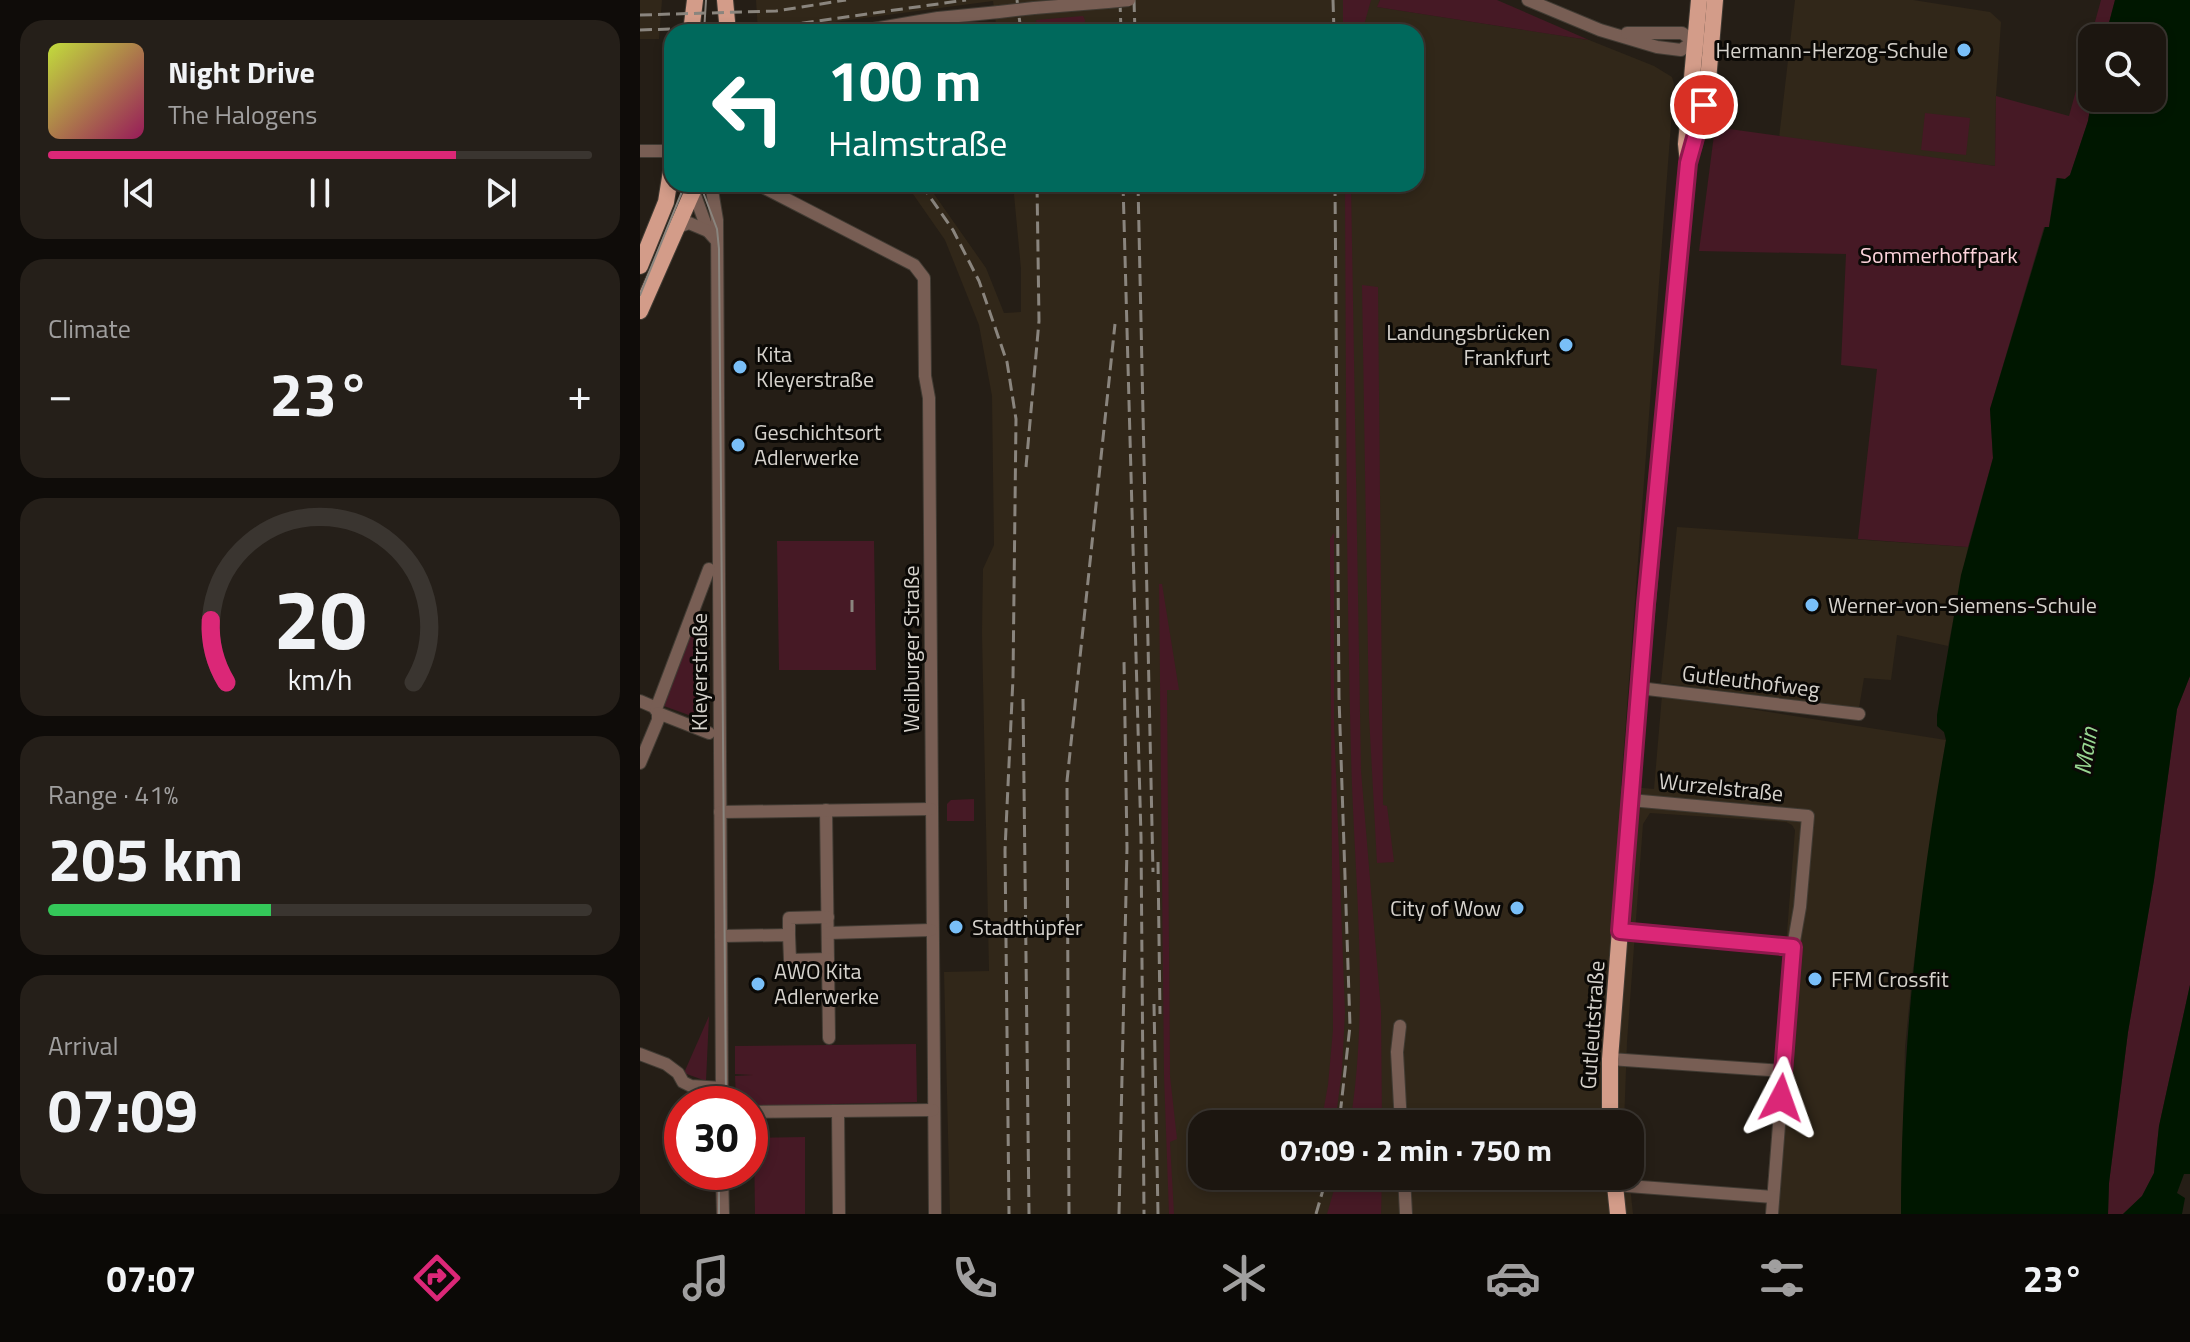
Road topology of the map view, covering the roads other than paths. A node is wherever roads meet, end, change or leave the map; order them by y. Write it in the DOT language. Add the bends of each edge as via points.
graph roads {
  1 [pos="695,0"];
  2 [pos="725,0"];
  3 [pos="1129,0"];
  4 [pos="1528,0"];
  5 [pos="1699,0"];
  6 [pos="1715,0"];
  7 [pos="1108,2"];
  8 [pos="1714,19"];
  9 [pos="692,24"];
  10 [pos="727,24"];
  11 [pos="903,24"];
  12 [pos="1689,42"];
  13 [pos="1710,64"];
  14 [pos="1694,97"];
  15 [pos="640,151"];
  16 [pos="664,151"];
  17 [pos="667,192"];
  18 [pos="690,192"];
  19 [pos="695,192"];
  20 [pos="713,192"];
  21 [pos="773,192"];
  22 [pos="675,228"];
  23 [pos="712,235"];
  24 [pos="640,266"];
  25 [pos="640,311"];
  26 [pos="709,569"];
  27 [pos="1639,688"];
  28 [pos="640,701"];
  29 [pos="657,711"];
  30 [pos="1859,714"];
  31 [pos="709,733"];
  32 [pos="640,763"];
  33 [pos="1630,800"];
  34 [pos="931,809"];
  35 [pos="826,810"];
  36 [pos="720,812"];
  37 [pos="828,917"];
  38 [pos="931,930"];
  39 [pos="1620,931"];
  40 [pos="828,933"];
  41 [pos="789,935"];
  42 [pos="721,936"];
  43 [pos="1793,947"];
  44 [pos="828,959"];
  45 [pos="1400,1026"];
  46 [pos="829,1038"];
  47 [pos="640,1054"];
  48 [pos="1610,1059"];
  49 [pos="1783,1071"];
  50 [pos="691,1086"];
  51 [pos="722,1086"];
  52 [pos="933,1110"];
  53 [pos="1400,1110"];
  54 [pos="1610,1110"];
  55 [pos="838,1111"];
  56 [pos="768,1112"];
  57 [pos="1644,1183"];
  58 [pos="722,1190"];
  59 [pos="1405,1190"];
  60 [pos="1615,1190"];
  61 [pos="1773,1197"];
  62 [pos="723,1214"];
  63 [pos="839,1214"];
  64 [pos="935,1214"];
  65 [pos="1406,1214"];
  66 [pos="1618,1214"];
  67 [pos="1772,1214"];
  1 -- 9 [label="main road"];
  2 -- 10 [label="main road"];
  3 -- 7 [label="street, bridge"];
  4 -- 12 [label="street" via="1612,33"];
  5 -- 12 [label="main road, Gutleutstraße"];
  6 -- 8 [label="main road, Gutleutstraße"];
  7 -- 11 [label="street, bridge"];
  8 -- 12 [label="street" via="1704,35"];
  8 -- 13 [label="main road, Gutleutstraße"];
  12 -- 13 [label="street" via="1703,48"];
  12 -- 14 [label="main road, Gutleutstraße"];
  13 -- 14 [label="main road, Gutleutstraße"];
  14 -- 27 [label="main road, Gutleutstraße"];
  15 -- 16 [label="street"];
  17 -- 24 [label="main road"];
  18 -- 22 [label="main road"];
  19 -- 23 [label="street, Kleyerstraße"];
  20 -- 23 [label="street, Kleyerstraße" via="717,214"];
  21 -- 34 [label="street, Weilburger Straße" via="922,273 929,398"];
  22 -- 23 [label="street" via="689,223"];
  22 -- 25 [label="main road"];
  23 -- 36 [label="street, Kleyerstraße"];
  26 -- 29 [label="street"];
  27 -- 30 [label="street, Gutleuthofweg"];
  27 -- 33 [label="main road, Gutleutstraße"];
  28 -- 29 [label="street"];
  29 -- 31 [label="street"];
  29 -- 32 [label="street"];
  33 -- 39 [label="main road, Gutleutstraße"];
  33 -- 43 [label="street, Wurzelstraße" via="1808,816"];
  34 -- 35 [label="street"];
  34 -- 38 [label="street, Weilburger Straße"];
  35 -- 36 [label="street"];
  35 -- 37 [label="street"];
  36 -- 42 [label="street, Kleyerstraße"];
  37 -- 40 [label="street"];
  37 -- 41 [label="street" via="789,918"];
  38 -- 40 [label="street"];
  38 -- 52 [label="street, Weilburger Straße"];
  39 -- 43 [label="street"];
  39 -- 48 [label="main road, Gutleutstraße"];
  40 -- 44 [label="street"];
  41 -- 42 [label="street"];
  41 -- 44 [label="street" via="790,960"];
  42 -- 51 [label="street, Kleyerstraße"];
  43 -- 49 [label="street"];
  44 -- 46 [label="street"];
  45 -- 53 [label="street"];
  47 -- 50 [label="street" via="666,1064"];
  48 -- 49 [label="street"];
  48 -- 54 [label="main road, Gutleutstraße"];
  49 -- 61 [label="street"];
  52 -- 55 [label="street"];
  52 -- 64 [label="street, Weilburger Straße"];
  55 -- 56 [label="street"];
  55 -- 63 [label="street"];
  57 -- 61 [label="street"];
  58 -- 62 [label="street"];
  59 -- 65 [label="street"];
  60 -- 66 [label="main road"];
  61 -- 67 [label="street"];
}
